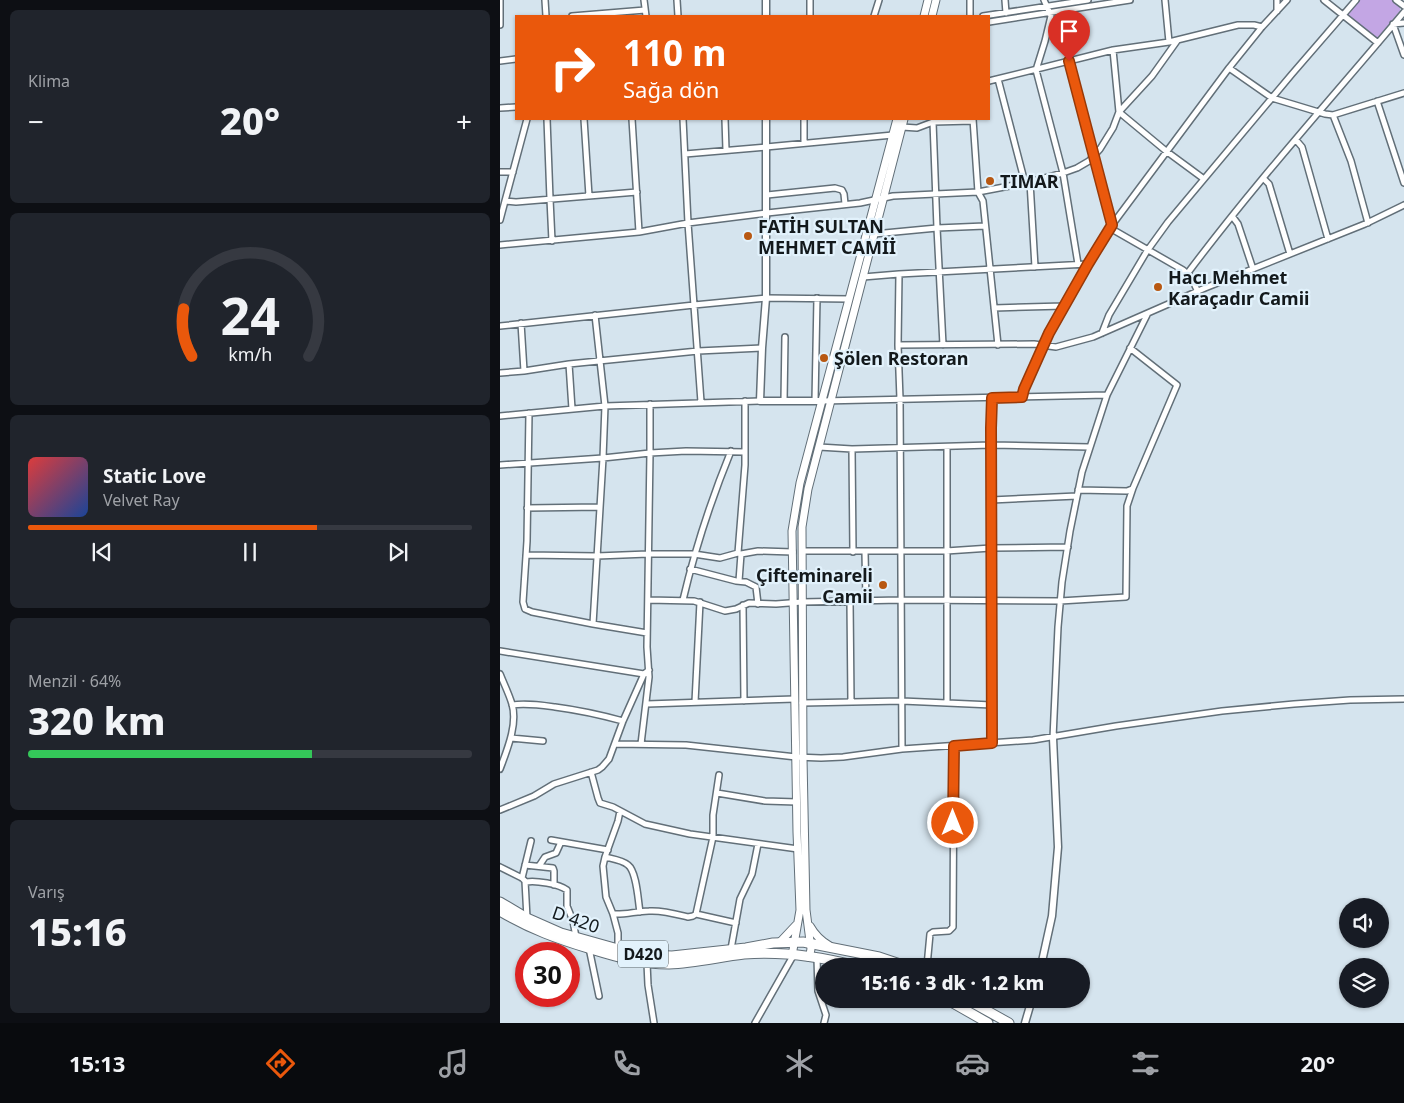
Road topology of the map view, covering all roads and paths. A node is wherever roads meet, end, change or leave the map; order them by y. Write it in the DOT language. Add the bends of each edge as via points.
graph roads {
  1 [pos="500,0"];
  2 [pos="545,0"];
  3 [pos="644,0"];
  4 [pos="677,0"];
  5 [pos="766,0"];
  6 [pos="810,0"];
  7 [pos="879,0"];
  8 [pos="928,0"];
  9 [pos="936,0"];
  10 [pos="970,0"];
  11 [pos="1006,0"];
  12 [pos="1044,0"];
  13 [pos="1088,0"];
  14 [pos="1130,0"];
  15 [pos="1165,0"];
  16 [pos="1277,0"];
  17 [pos="1286,0"];
  18 [pos="1324,0"];
  19 [pos="1356,0"];
  20 [pos="1396,0"];
  21 [pos="1076,1"];
  22 [pos="1047,6"];
  23 [pos="1404,6"];
  24 [pos="1277,11"];
  25 [pos="1050,12"];
  26 [pos="1404,12"];
  27 [pos="645,13"];
  28 [pos="1006,13"];
  29 [pos="546,15"];
  30 [pos="596,15"];
  31 [pos="678,15"];
  32 [pos="766,15"];
  33 [pos="810,15"];
  34 [pos="874,15"];
  35 [pos="924,15"];
  36 [pos="932,15"];
  37 [pos="970,15"];
  38 [pos="990,15"];
  39 [pos="1343,15"];
  40 [pos="990,22"];
  41 [pos="1404,23"];
  42 [pos="1394,24"];
  43 [pos="500,25"];
  44 [pos="1262,27"];
  45 [pos="1177,40"];
  46 [pos="1169,42"];
  47 [pos="1378,43"];
  48 [pos="1113,50"];
  49 [pos="1404,55"];
  50 [pos="515,59"];
  51 [pos="500,61"];
  52 [pos="1069,61"];
  53 [pos="1229,68"];
  54 [pos="1036,70"];
  55 [pos="998,79"];
  56 [pos="990,81"];
  57 [pos="1404,93"];
  58 [pos="1272,98"];
  59 [pos="1377,102"];
  60 [pos="515,107"];
  61 [pos="500,108"];
  62 [pos="1119,112"];
  63 [pos="1320,113"];
  64 [pos="1333,115"];
  65 [pos="527,120"];
  66 [pos="548,120"];
  67 [pos="584,120"];
  68 [pos="632,120"];
  69 [pos="683,120"];
  70 [pos="725,120"];
  71 [pos="766,120"];
  72 [pos="804,120"];
  73 [pos="897,120"];
  74 [pos="904,120"];
  75 [pos="973,120"];
  76 [pos="933,122"];
  77 [pos="902,127"];
  78 [pos="893,134"];
  79 [pos="1296,140"];
  80 [pos="804,143"];
  81 [pos="766,147"];
  82 [pos="726,150"];
  83 [pos="1166,151"];
  84 [pos="685,154"];
  85 [pos="1095,156"];
  86 [pos="500,172"];
  87 [pos="512,172"];
  88 [pos="1063,173"];
  89 [pos="1204,178"];
  90 [pos="1263,178"];
  91 [pos="1028,182"];
  92 [pos="1404,183"];
  93 [pos="637,192"];
  94 [pos="978,192"];
  95 [pos="936,193"];
  96 [pos="767,195"];
  97 [pos="589,196"];
  98 [pos="883,198"];
  99 [pos="550,199"];
  100 [pos="875,200"];
  101 [pos="505,201"];
  102 [pos="845,204"];
  103 [pos="1404,205"];
  104 [pos="767,213"];
  105 [pos="1232,216"];
  106 [pos="500,220"];
  107 [pos="688,223"];
  108 [pos="1368,223"];
  109 [pos="985,226"];
  110 [pos="1111,226"];
  111 [pos="937,228"];
  112 [pos="639,232"];
  113 [pos="874,234"];
  114 [pos="1328,239"];
  115 [pos="552,241"];
  116 [pos="500,245"];
  117 [pos="1147,251"];
  118 [pos="1290,254"];
  119 [pos="1078,264"];
  120 [pos="1088,264"];
  121 [pos="1035,267"];
  122 [pos="1253,269"];
  123 [pos="989,270"];
  124 [pos="939,272"];
  125 [pos="899,274"];
  126 [pos="1187,274"];
  127 [pos="863,277"];
  128 [pos="1198,292"];
  129 [pos="766,298"];
  130 [pos="817,298"];
  131 [pos="849,299"];
  132 [pos="694,305"];
  133 [pos="1064,306"];
  134 [pos="994,308"];
  135 [pos="1148,314"];
  136 [pos="595,315"];
  137 [pos="521,323"];
  138 [pos="500,326"];
  139 [pos="1102,333"];
  140 [pos="785,337"];
  141 [pos="898,345"];
  142 [pos="943,345"];
  143 [pos="1044,345"];
  144 [pos="998,346"];
  145 [pos="762,348"];
  146 [pos="1130,348"];
  147 [pos="698,351"];
  148 [pos="600,361"];
  149 [pos="569,364"];
  150 [pos="524,371"];
  151 [pos="500,373"];
  152 [pos="1106,395"];
  153 [pos="1022,397"];
  154 [pos="992,398"];
  155 [pos="900,399"];
  156 [pos="784,400"];
  157 [pos="745,401"];
  158 [pos="760,401"];
  159 [pos="818,401"];
  160 [pos="830,401"];
  161 [pos="701,402"];
  162 [pos="650,404"];
  163 [pos="605,406"];
  164 [pos="572,409"];
  165 [pos="529,413"];
  166 [pos="500,416"];
  167 [pos="991,445"];
  168 [pos="818,446"];
  169 [pos="947,447"];
  170 [pos="1090,447"];
  171 [pos="901,448"];
  172 [pos="852,449"];
  173 [pos="731,451"];
  174 [pos="745,452"];
  175 [pos="650,453"];
  176 [pos="603,458"];
  177 [pos="528,463"];
  178 [pos="500,465"];
  179 [pos="1133,488"];
  180 [pos="1077,493"];
  181 [pos="991,500"];
  182 [pos="600,507"];
  183 [pos="527,508"];
  184 [pos="1068,547"];
  185 [pos="991,548"];
  186 [pos="901,551"];
  187 [pos="946,551"];
  188 [pos="793,552"];
  189 [pos="802,552"];
  190 [pos="853,552"];
  191 [pos="865,552"];
  192 [pos="648,554"];
  193 [pos="694,554"];
  194 [pos="740,554"];
  195 [pos="526,555"];
  196 [pos="597,556"];
  197 [pos="690,569"];
  198 [pos="739,581"];
  199 [pos="648,600"];
  200 [pos="683,600"];
  201 [pos="866,600"];
  202 [pos="901,600"];
  203 [pos="946,600"];
  204 [pos="991,600"];
  205 [pos="850,601"];
  206 [pos="1060,601"];
  207 [pos="700,602"];
  208 [pos="798,603"];
  209 [pos="758,604"];
  210 [pos="744,605"];
  211 [pos="593,624"];
  212 [pos="647,633"];
  213 [pos="500,651"];
  214 [pos="649,670"];
  215 [pos="500,674"];
  216 [pos="644,674"];
  217 [pos="795,699"];
  218 [pos="1404,699"];
  219 [pos="744,701"];
  220 [pos="902,701"];
  221 [pos="694,702"];
  222 [pos="851,702"];
  223 [pos="802,703"];
  224 [pos="647,704"];
  225 [pos="947,704"];
  226 [pos="512,705"];
  227 [pos="992,705"];
  228 [pos="624,721"];
  229 [pos="511,738"];
  230 [pos="1053,738"];
  231 [pos="543,741"];
  232 [pos="992,743"];
  233 [pos="615,744"];
  234 [pos="641,744"];
  235 [pos="954,746"];
  236 [pos="902,749"];
  237 [pos="800,758"];
  238 [pos="500,769"];
  239 [pos="591,772"];
  240 [pos="720,775"];
  241 [pos="717,793"];
  242 [pos="797,802"];
  243 [pos="500,810"];
  244 [pos="620,811"];
  245 [pos="713,837"];
  246 [pos="551,840"];
  247 [pos="531,841"];
  248 [pos="560,842"];
  249 [pos="758,844"];
  250 [pos="608,850"];
  251 [pos="798,850"];
  252 [pos="605,858"];
  253 [pos="525,865"];
  254 [pos="539,866"];
  255 [pos="500,867"];
  256 [pos="524,880"];
  257 [pos="554,885"];
  258 [pos="500,902"];
  259 [pos="500,911"];
  260 [pos="640,912"];
  261 [pos="613,914"];
  262 [pos="696,914"];
  263 [pos="527,918"];
  264 [pos="799,920"];
  265 [pos="807,921"];
  266 [pos="736,923"];
  267 [pos="576,937"];
  268 [pos="795,941"];
  269 [pos="780,942"];
  270 [pos="810,944"];
  271 [pos="588,948"];
  272 [pos="832,948"];
  273 [pos="618,949"];
  274 [pos="731,949"];
  275 [pos="794,956"];
  276 [pos="808,957"];
  277 [pos="817,958"];
  278 [pos="883,958"];
  279 [pos="928,958"];
  280 [pos="1043,958"];
  281 [pos="646,963"];
  282 [pos="599,996"];
  283 [pos="824,1008"];
  284 [pos="962,1008"];
  285 [pos="982,1008"];
  286 [pos="1029,1008"];
  287 [pos="654,1023"];
  288 [pos="755,1023"];
  289 [pos="824,1023"];
  290 [pos="988,1023"];
  291 [pos="1008,1023"];
  292 [pos="1025,1023"];
  1 -- 43 [label="street"];
  2 -- 29 [label="street"];
  3 -- 27 [label="street"];
  4 -- 31 [label="street"];
  5 -- 32 [label="street"];
  6 -- 33 [label="street"];
  7 -- 34 [label="street"];
  8 -- 35 [label="main road"];
  9 -- 36 [label="main road"];
  10 -- 37 [label="street"];
  11 -- 28 [label="street"];
  12 -- 22 [label="street"];
  13 -- 21 [label="street"];
  14 -- 25 [label="street"];
  15 -- 46 [label="street"];
  16 -- 24 [label="street"];
  17 -- 24 [label="street"];
  18 -- 39 [label="street"];
  19 -- 39 [label="street"];
  20 -- 23 [label="street"];
  21 -- 22 [label="street"];
  22 -- 25 [label="street"];
  22 -- 28 [label="street"];
  24 -- 44 [label="street"];
  25 -- 40 [label="street"];
  25 -- 54 [label="street"];
  26 -- 42 [label="street"];
  27 -- 30 [label="street"];
  28 -- 38 [label="street"];
  39 -- 47 [label="street"];
  39 -- 58 [label="street"];
  41 -- 42 [label="street"];
  42 -- 47 [label="street"];
  42 -- 49 [label="street"];
  44 -- 45 [label="street" via="1238,26"];
  44 -- 53 [label="street"];
  45 -- 46 [label="street"];
  45 -- 62 [label="street" via="1152,76"];
  46 -- 48 [label="street"];
  47 -- 63 [label="street"];
  48 -- 52 [label="street"];
  48 -- 62 [label="street"];
  50 -- 51 [label="street"];
  52 -- 54 [label="street"];
  52 -- 85 [label="street"];
  53 -- 58 [label="street"];
  53 -- 83 [label="street"];
  54 -- 55 [label="street"];
  54 -- 88 [label="street"];
  55 -- 56 [label="street"];
  55 -- 91 [label="street"];
  57 -- 59 [label="street"];
  58 -- 63 [label="street"];
  58 -- 89 [label="street"];
  59 -- 64 [label="street"];
  59 -- 92 [label="street"];
  60 -- 61 [label="street"];
  62 -- 83 [label="street"];
  62 -- 85 [label="street"];
  63 -- 64 [label="street"];
  63 -- 79 [label="street"];
  64 -- 108 [label="street" via="1351,161"];
  65 -- 87 [label="street"];
  66 -- 99 [label="street"];
  67 -- 97 [label="street"];
  68 -- 93 [label="street"];
  69 -- 84 [label="street"];
  70 -- 82 [label="street"];
  71 -- 81 [label="street"];
  72 -- 80 [label="street"];
  73 -- 78 [label="main road"];
  74 -- 77 [label="main road"];
  75 -- 76 [label="street"];
  75 -- 94 [label="street"];
  76 -- 77 [label="street" via="917,128"];
  76 -- 95 [label="street"];
  77 -- 98 [label="main road"];
  78 -- 80 [label="street"];
  78 -- 100 [label="main road"];
  79 -- 90 [label="street"];
  79 -- 114 [label="street" via="1302,147"];
  80 -- 81 [label="street"];
  81 -- 82 [label="street"];
  81 -- 96 [label="street"];
  82 -- 84 [label="street"];
  83 -- 89 [label="street"];
  83 -- 110 [label="street"];
  84 -- 107 [label="street"];
  85 -- 88 [label="street"];
  85 -- 110 [label="street"];
  86 -- 87 [label="street"];
  87 -- 101 [label="street"];
  88 -- 91 [label="street"];
  88 -- 119 [label="street"];
  89 -- 117 [label="street"];
  90 -- 105 [label="street"];
  90 -- 118 [label="street" via="1269,184"];
  91 -- 94 [label="street"];
  91 -- 121 [label="street"];
  93 -- 97 [label="street"];
  93 -- 112 [label="street"];
  94 -- 95 [label="street"];
  94 -- 109 [label="street" via="983,201"];
  95 -- 98 [label="street"];
  95 -- 111 [label="street"];
  96 -- 102 [label="street" via="835,188 842,190"];
  96 -- 104 [label="street"];
  97 -- 99 [label="street"];
  98 -- 100 [label="street"];
  98 -- 113 [label="main road"];
  99 -- 101 [label="street"];
  99 -- 115 [label="street"];
  100 -- 102 [label="street"];
  100 -- 131 [label="main road"];
  101 -- 106 [label="street"];
  102 -- 104 [label="street"];
  103 -- 108 [label="street"];
  104 -- 107 [label="street"];
  104 -- 129 [label="street"];
  105 -- 122 [label="street" via="1238,224"];
  105 -- 126 [label="street"];
  107 -- 112 [label="street"];
  107 -- 132 [label="street"];
  108 -- 114 [label="street"];
  109 -- 111 [label="street"];
  109 -- 123 [label="street"];
  110 -- 117 [label="street"];
  110 -- 120 [label="street"];
  111 -- 113 [label="street"];
  111 -- 124 [label="street"];
  112 -- 115 [label="street"];
  113 -- 127 [label="main road"];
  114 -- 118 [label="street"];
  115 -- 116 [label="street"];
  117 -- 126 [label="street"];
  117 -- 139 [label="street"];
  118 -- 122 [label="street"];
  119 -- 120 [label="street"];
  119 -- 121 [label="street"];
  120 -- 133 [label="street"];
  121 -- 123 [label="street"];
  122 -- 128 [label="street"];
  123 -- 124 [label="street"];
  123 -- 134 [label="street"];
  124 -- 125 [label="street"];
  124 -- 142 [label="street"];
  125 -- 127 [label="street"];
  125 -- 141 [label="street"];
  126 -- 128 [label="street"];
  127 -- 160 [label="main road"];
  128 -- 135 [label="street"];
  129 -- 130 [label="street"];
  129 -- 132 [label="street"];
  129 -- 145 [label="street"];
  130 -- 131 [label="street"];
  130 -- 159 [label="street"];
  131 -- 159 [label="main road"];
  132 -- 136 [label="street"];
  132 -- 147 [label="street"];
  133 -- 134 [label="street"];
  133 -- 143 [label="street"];
  134 -- 144 [label="street"];
  135 -- 139 [label="street"];
  135 -- 146 [label="street"];
  136 -- 137 [label="street"];
  136 -- 148 [label="street"];
  137 -- 138 [label="street"];
  137 -- 150 [label="street"];
  139 -- 143 [label="street" via="1056,347"];
  140 -- 156 [label="street"];
  141 -- 142 [label="street"];
  141 -- 155 [label="street"];
  142 -- 144 [label="street"];
  143 -- 144 [label="street"];
  143 -- 153 [label="street"];
  145 -- 147 [label="street"];
  145 -- 158 [label="street"];
  146 -- 152 [label="street"];
  146 -- 179 [label="street" via="1177,384"];
  147 -- 148 [label="street"];
  147 -- 161 [label="street"];
  148 -- 149 [label="street"];
  148 -- 163 [label="street"];
  149 -- 150 [label="street"];
  149 -- 164 [label="street"];
  150 -- 151 [label="street"];
  152 -- 153 [label="street"];
  152 -- 170 [label="street"];
  153 -- 154 [label="street"];
  154 -- 155 [label="street"];
  154 -- 167 [label="street"];
  155 -- 160 [label="street"];
  155 -- 171 [label="street"];
  156 -- 158 [label="street"];
  156 -- 159 [label="street"];
  157 -- 158 [label="street"];
  157 -- 161 [label="street"];
  157 -- 174 [label="street"];
  159 -- 160 [label="street"];
  159 -- 188 [label="main road" via="792,531"];
  160 -- 168 [label="main road"];
  161 -- 162 [label="street"];
  162 -- 163 [label="street"];
  162 -- 175 [label="street"];
  163 -- 164 [label="street"];
  163 -- 176 [label="street"];
  164 -- 165 [label="street"];
  165 -- 166 [label="street"];
  165 -- 177 [label="street"];
  167 -- 169 [label="street"];
  167 -- 170 [label="street"];
  167 -- 181 [label="street"];
  168 -- 172 [label="street"];
  168 -- 189 [label="main road" via="802,527"];
  169 -- 171 [label="street"];
  169 -- 187 [label="street"];
  170 -- 180 [label="street"];
  171 -- 172 [label="street"];
  171 -- 186 [label="street"];
  172 -- 190 [label="street"];
  173 -- 174 [label="street"];
  173 -- 175 [label="street"];
  173 -- 193 [label="street"];
  174 -- 194 [label="street"];
  175 -- 176 [label="street"];
  175 -- 192 [label="street"];
  176 -- 177 [label="street"];
  176 -- 182 [label="street"];
  177 -- 178 [label="street"];
  177 -- 183 [label="street"];
  179 -- 180 [label="street"];
  179 -- 206 [label="street" via="1127,506 1126,597"];
  180 -- 181 [label="street"];
  180 -- 184 [label="street"];
  181 -- 185 [label="street"];
  182 -- 183 [label="street"];
  182 -- 196 [label="street"];
  183 -- 195 [label="street"];
  184 -- 185 [label="street"];
  184 -- 206 [label="street"];
  185 -- 187 [label="street"];
  185 -- 204 [label="street"];
  186 -- 187 [label="street"];
  186 -- 191 [label="street"];
  186 -- 202 [label="street"];
  187 -- 203 [label="street"];
  188 -- 194 [label="street"];
  188 -- 208 [label="main road"];
  189 -- 190 [label="street"];
  189 -- 208 [label="main road"];
  190 -- 191 [label="street"];
  191 -- 201 [label="street"];
  192 -- 193 [label="street"];
  192 -- 196 [label="street"];
  192 -- 199 [label="street"];
  193 -- 194 [label="street" via="720,558"];
  193 -- 197 [label="street"];
  194 -- 198 [label="street"];
  195 -- 196 [label="street"];
  195 -- 211 [label="street" via="525,609"];
  196 -- 211 [label="street"];
  197 -- 198 [label="street"];
  197 -- 200 [label="street"];
  198 -- 209 [label="street" via="756,587"];
  199 -- 200 [label="street"];
  199 -- 212 [label="street"];
  200 -- 207 [label="street"];
  201 -- 202 [label="street"];
  201 -- 205 [label="street"];
  202 -- 203 [label="street"];
  202 -- 220 [label="street"];
  203 -- 204 [label="street"];
  203 -- 225 [label="street"];
  204 -- 206 [label="street"];
  204 -- 227 [label="street"];
  205 -- 208 [label="street"];
  205 -- 222 [label="street"];
  206 -- 230 [label="street"];
  207 -- 210 [label="street" via="726,611"];
  207 -- 221 [label="street"];
  208 -- 209 [label="street"];
  208 -- 217 [label="main road"];
  208 -- 223 [label="main road"];
  209 -- 210 [label="street"];
  210 -- 219 [label="street"];
  211 -- 212 [label="street"];
  212 -- 214 [label="street"];
  213 -- 216 [label="street"];
  214 -- 216 [label="street"];
  214 -- 224 [label="street"];
  215 -- 226 [label="street"];
  216 -- 228 [label="street"];
  217 -- 219 [label="street"];
  217 -- 237 [label="main road"];
  218 -- 230 [label="street" via="1231,710"];
  219 -- 221 [label="street"];
  220 -- 222 [label="street"];
  220 -- 225 [label="street"];
  220 -- 236 [label="street"];
  221 -- 224 [label="street"];
  222 -- 223 [label="street"];
  223 -- 237 [label="main road"];
  224 -- 234 [label="street"];
  225 -- 227 [label="street"];
  226 -- 228 [label="street" via="523,703 562,708"];
  226 -- 229 [label="street"];
  227 -- 232 [label="street"];
  228 -- 233 [label="street"];
  229 -- 231 [label="street"];
  229 -- 238 [label="street"];
  230 -- 232 [label="street"];
  230 -- 280 [label="street" via="1058,847 1052,916"];
  232 -- 235 [label="street"];
  233 -- 234 [label="street"];
  233 -- 239 [label="street" via="606,763"];
  234 -- 237 [label="street" via="686,745"];
  235 -- 236 [label="street"];
  235 -- 279 [label="street" via="952,927 949,931 930,934"];
  236 -- 237 [label="street" via="843,758"];
  237 -- 242 [label="main road"];
  237 -- 265 [label="main road"];
  239 -- 243 [label="street" via="554,784"];
  239 -- 244 [label="street" via="599,801"];
  240 -- 241 [label="street"];
  241 -- 242 [label="street"];
  241 -- 245 [label="street"];
  242 -- 251 [label="main road"];
  244 -- 245 [label="street" via="645,824"];
  244 -- 250 [label="street"];
  245 -- 249 [label="street"];
  245 -- 262 [label="street"];
  246 -- 248 [label="street"];
  247 -- 253 [label="street"];
  248 -- 250 [label="street"];
  248 -- 254 [label="street" via="556,853 545,857"];
  249 -- 251 [label="street"];
  249 -- 266 [label="street" via="752,874 740,899"];
  250 -- 252 [label="street"];
  251 -- 264 [label="main road"];
  252 -- 260 [label="street" via="624,862 631,868"];
  252 -- 261 [label="street" via="606,897"];
  253 -- 254 [label="street"];
  253 -- 256 [label="street"];
  254 -- 257 [label="street" via="554,869"];
  255 -- 256 [label="street"];
  256 -- 257 [label="street"];
  256 -- 263 [label="street"];
  257 -- 267 [label="street" via="566,890"];
  258 -- 263 [label="highway, D 420 / D420"];
  259 -- 271 [label="highway, D420" via="532,929"];
  260 -- 261 [label="street"];
  260 -- 262 [label="street" via="656,911 688,917"];
  261 -- 273 [label="street"];
  262 -- 266 [label="street"];
  263 -- 267 [label="highway, D 420 / D420"];
  264 -- 268 [label="main road"];
  264 -- 269 [label="main road"];
  265 -- 270 [label="main road"];
  265 -- 272 [label="main road" via="822,941"];
  266 -- 274 [label="street"];
  267 -- 273 [label="highway, D 420 / D420"];
  268 -- 269 [label="highway, D 420 / D420"];
  268 -- 270 [label="highway, D420"];
  268 -- 275 [label="main road"];
  269 -- 274 [label="highway, D 420 / D420"];
  270 -- 272 [label="highway, D420"];
  270 -- 276 [label="main road"];
  271 -- 281 [label="highway, D420"];
  271 -- 282 [label="street"];
  272 -- 278 [label="highway, D420"];
  273 -- 274 [label="highway, D 420 / D420" via="672,956"];
  275 -- 276 [label="highway, D420"];
  275 -- 281 [label="highway, D420" via="759,954 670,964"];
  275 -- 288 [label="street"];
  276 -- 277 [label="highway, D420"];
  281 -- 287 [label="street"];
  283 -- 289 [label="street"];
  284 -- 290 [label="highway"];
  285 -- 291 [label="highway"];
  286 -- 292 [label="street"];
}
